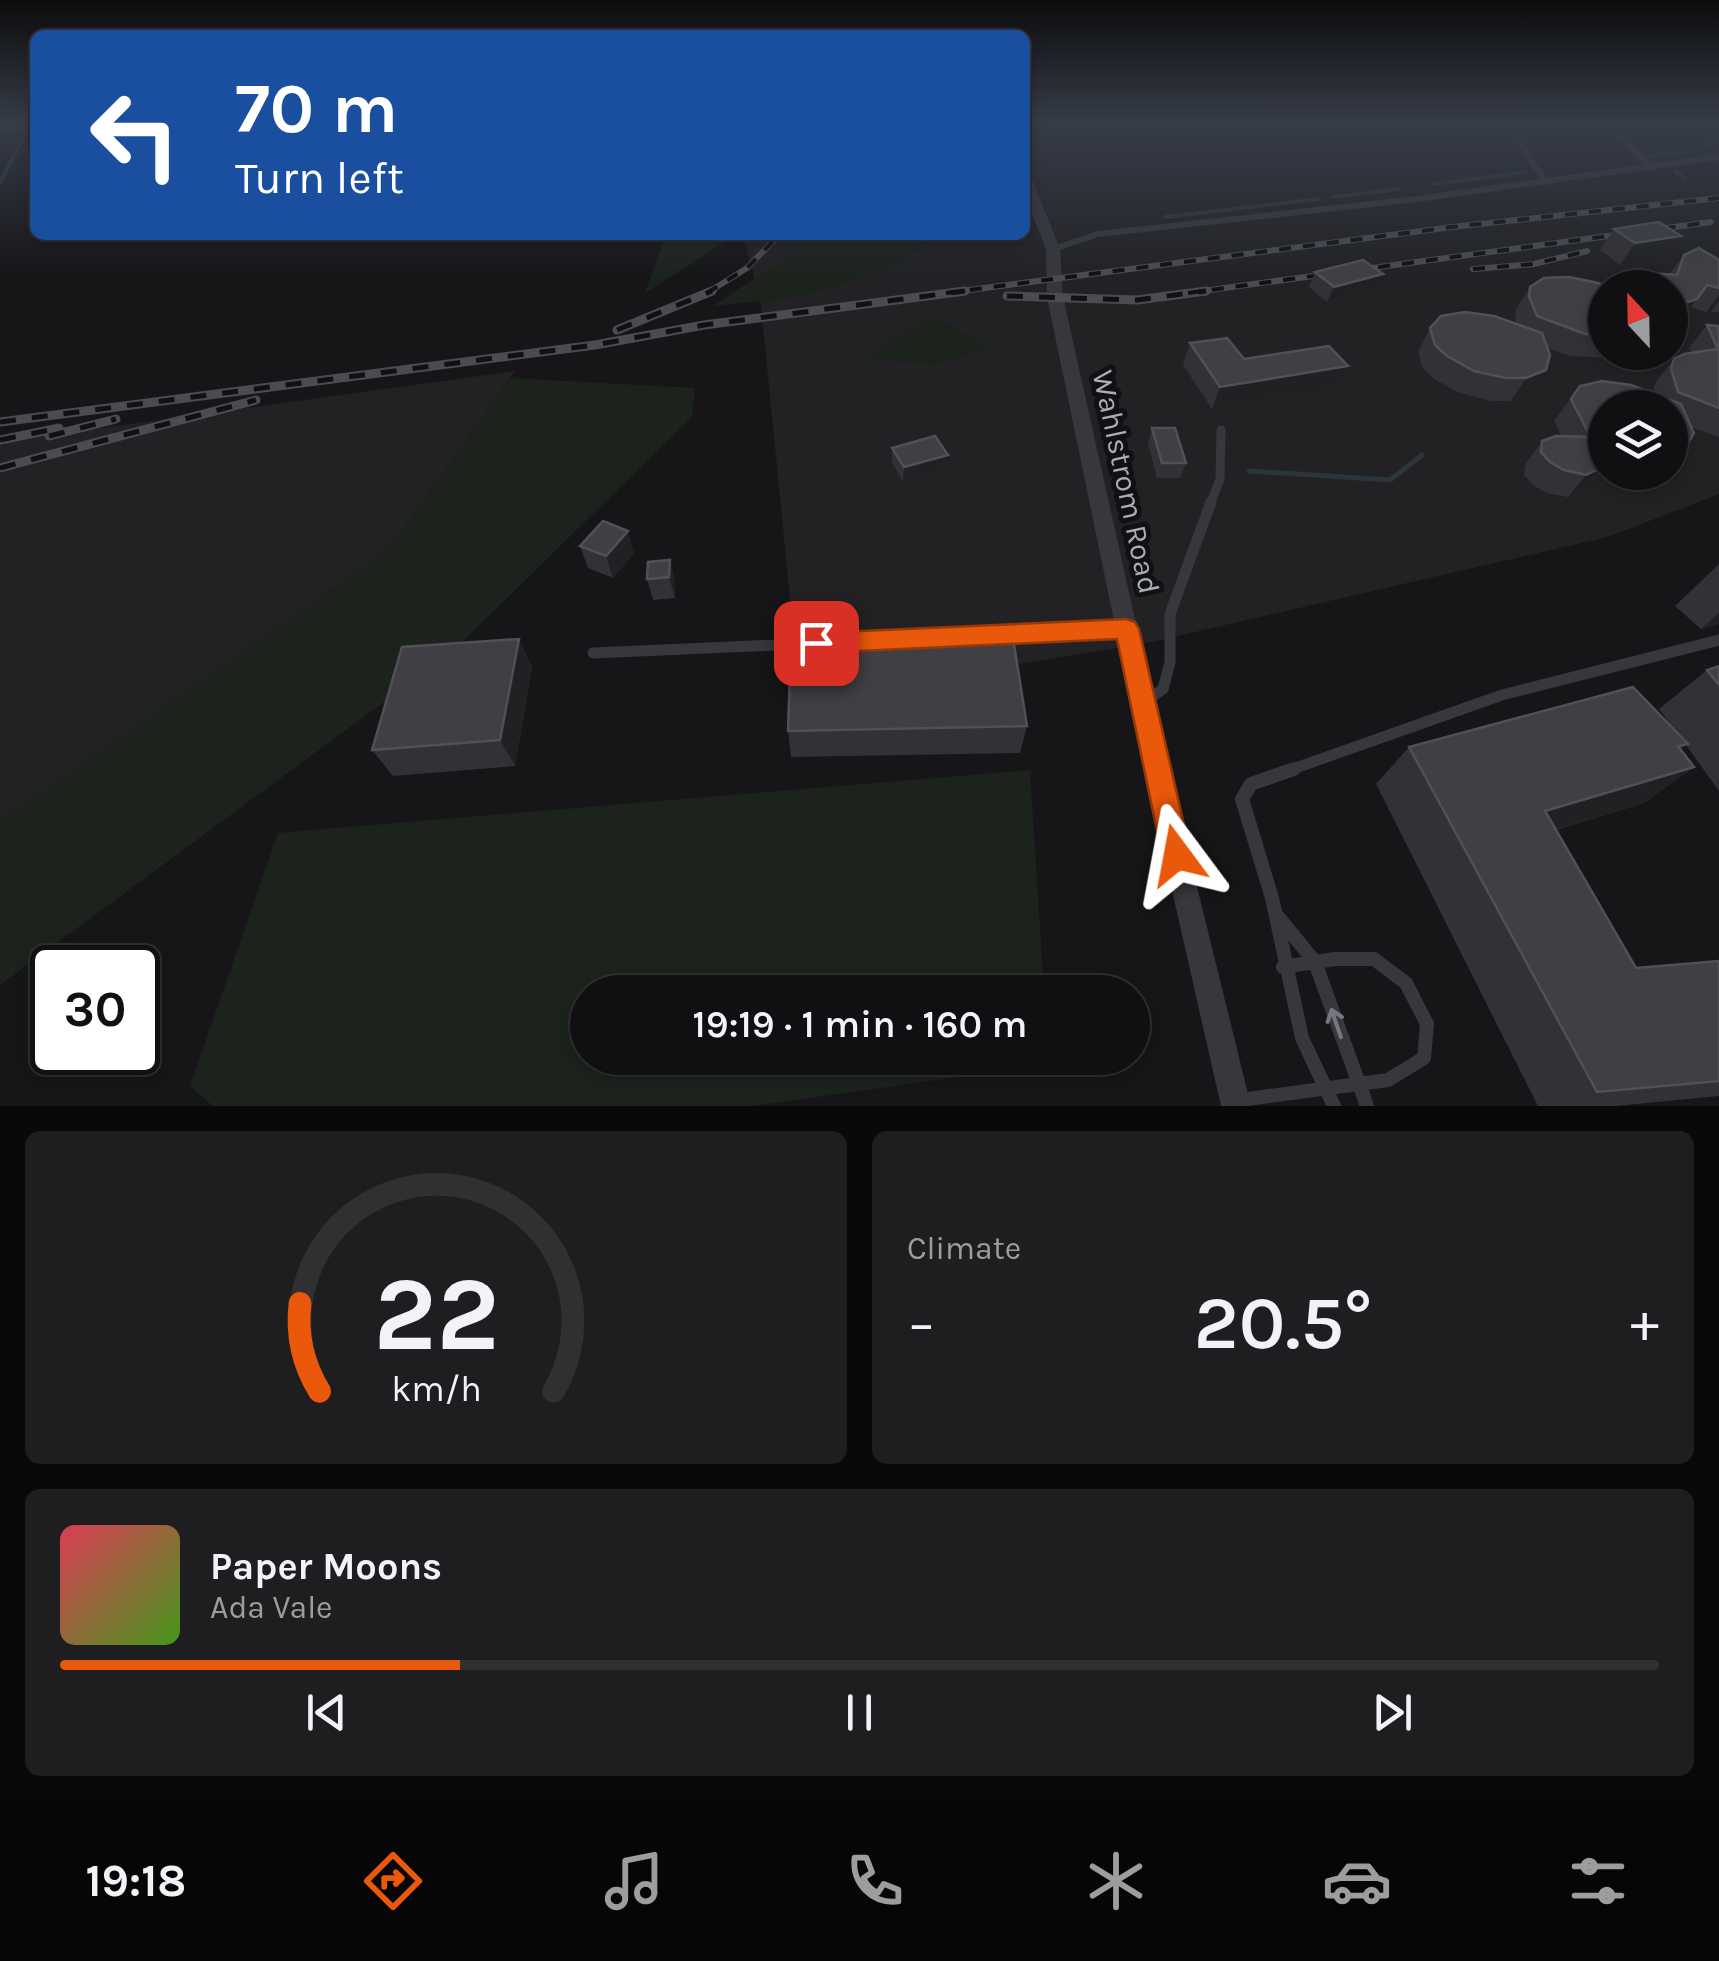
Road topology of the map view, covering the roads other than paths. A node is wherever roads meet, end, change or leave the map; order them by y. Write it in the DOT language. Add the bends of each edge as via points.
graph roads {
  1 [pos="1542,176"];
  2 [pos="1594,176"];
  3 [pos="1546,182"];
  4 [pos="1030,192"];
  5 [pos="1053,250"];
  6 [pos="1221,430"];
  7 [pos="1126,629"];
  8 [pos="1719,640"];
  9 [pos="836,642"];
  10 [pos="816,643"];
  11 [pos="593,653"];
  12 [pos="1143,704"];
  13 [pos="1275,912"];
  14 [pos="1315,962"];
  15 [pos="1283,968"];
  16 [pos="1356,1083"];
  17 [pos="1321,1087"];
  18 [pos="1236,1103"];
  19 [pos="1334,1106"];
  20 [pos="1367,1106"];
  1 -- 3 [label="lane"];
  2 -- 3 [label="lane"];
  3 -- 5 [label="lane" via="1098,234"];
  4 -- 5 [label="street"];
  5 -- 7 [label="street, Wahlstrom Road" via="1052,279"];
  6 -- 12 [label="lane" via="1220,479 1170,614 1163,689"];
  7 -- 9 [label="lane"];
  7 -- 12 [label="street, Wahlstrom Road"];
  8 -- 13 [label="lane" via="1502,695 1250,784 1242,799"];
  10 -- 11 [label="lane"];
  12 -- 18 [label="street, Wahlstrom Road"];
  13 -- 14 [label="lane"];
  13 -- 15 [label="lane"];
  14 -- 15 [label="lane"];
  16 -- 14 [label="lane, one-way"];
  14 -- 16 [label="lane" via="1374,959 1406,983 1427,1024 1424,1058 1388,1080"];
  15 -- 17 [label="lane"];
  16 -- 17 [label="lane"];
  16 -- 20 [label="lane"];
  17 -- 18 [label="lane"];
  17 -- 19 [label="lane"];
}
